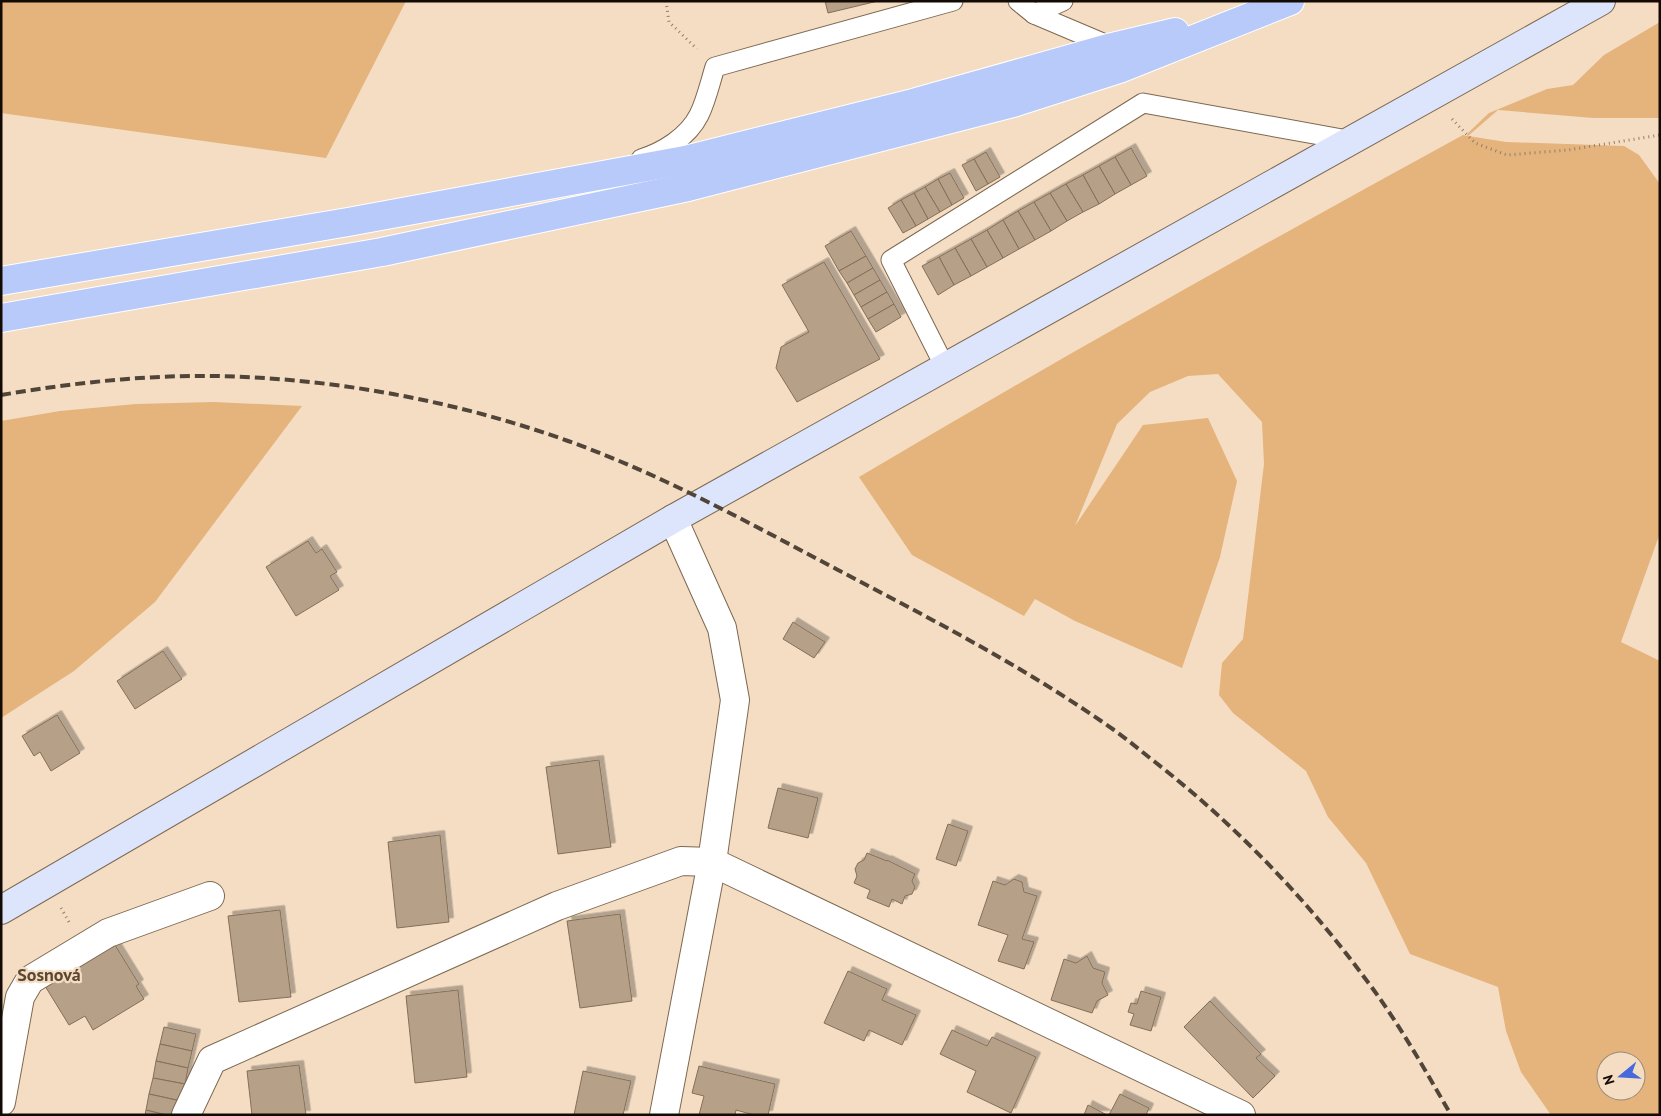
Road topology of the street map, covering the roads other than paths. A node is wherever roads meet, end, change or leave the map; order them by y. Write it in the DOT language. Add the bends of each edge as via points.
graph roads {
  1 [pos="953,1"];
  2 [pos="1018,1"];
  3 [pos="1064,1"];
  4 [pos="1601,1"];
  5 [pos="1282,4"];
  6 [pos="1034,14"];
  7 [pos="1112,47"];
  8 [pos="1353,141"];
  9 [pos="567,182"];
  10 [pos="1,281"];
  11 [pos="1,318"];
  12 [pos="945,367"];
  13 [pos="673,519"];
  14 [pos="712,862"];
  15 [pos="210,896"];
  16 [pos="1,910"];
  17 [pos="1,1102"];
  18 [pos="186,1115"];
  19 [pos="664,1115"];
  20 [pos="1241,1115"];
  1 -- 9 [label="lane" via="715,68 699,116 668,147 656,154"];
  2 -- 6 [label="lane"];
  3 -- 6 [label="lane"];
  4 -- 8 [label="street"];
  5 -- 7 [label="main road"];
  5 -- 11 [label="main road" via="1119,69 1013,103 688,186 382,252"];
  6 -- 7 [label="lane"];
  7 -- 9 [label="main road" via="913,103 685,160"];
  8 -- 12 [label="street"];
  8 -- 12 [label="lane" via="1143,103 890,260"];
  9 -- 10 [label="main road"];
  12 -- 13 [label="street"];
  13 -- 14 [label="street" via="722,628 735,700"];
  13 -- 16 [label="street"];
  14 -- 18 [label="street" via="681,861 557,906 212,1060"];
  14 -- 19 [label="street"];
  14 -- 20 [label="street"];
  15 -- 17 [label="street" via="108,933 30,980 20,997"];
}
